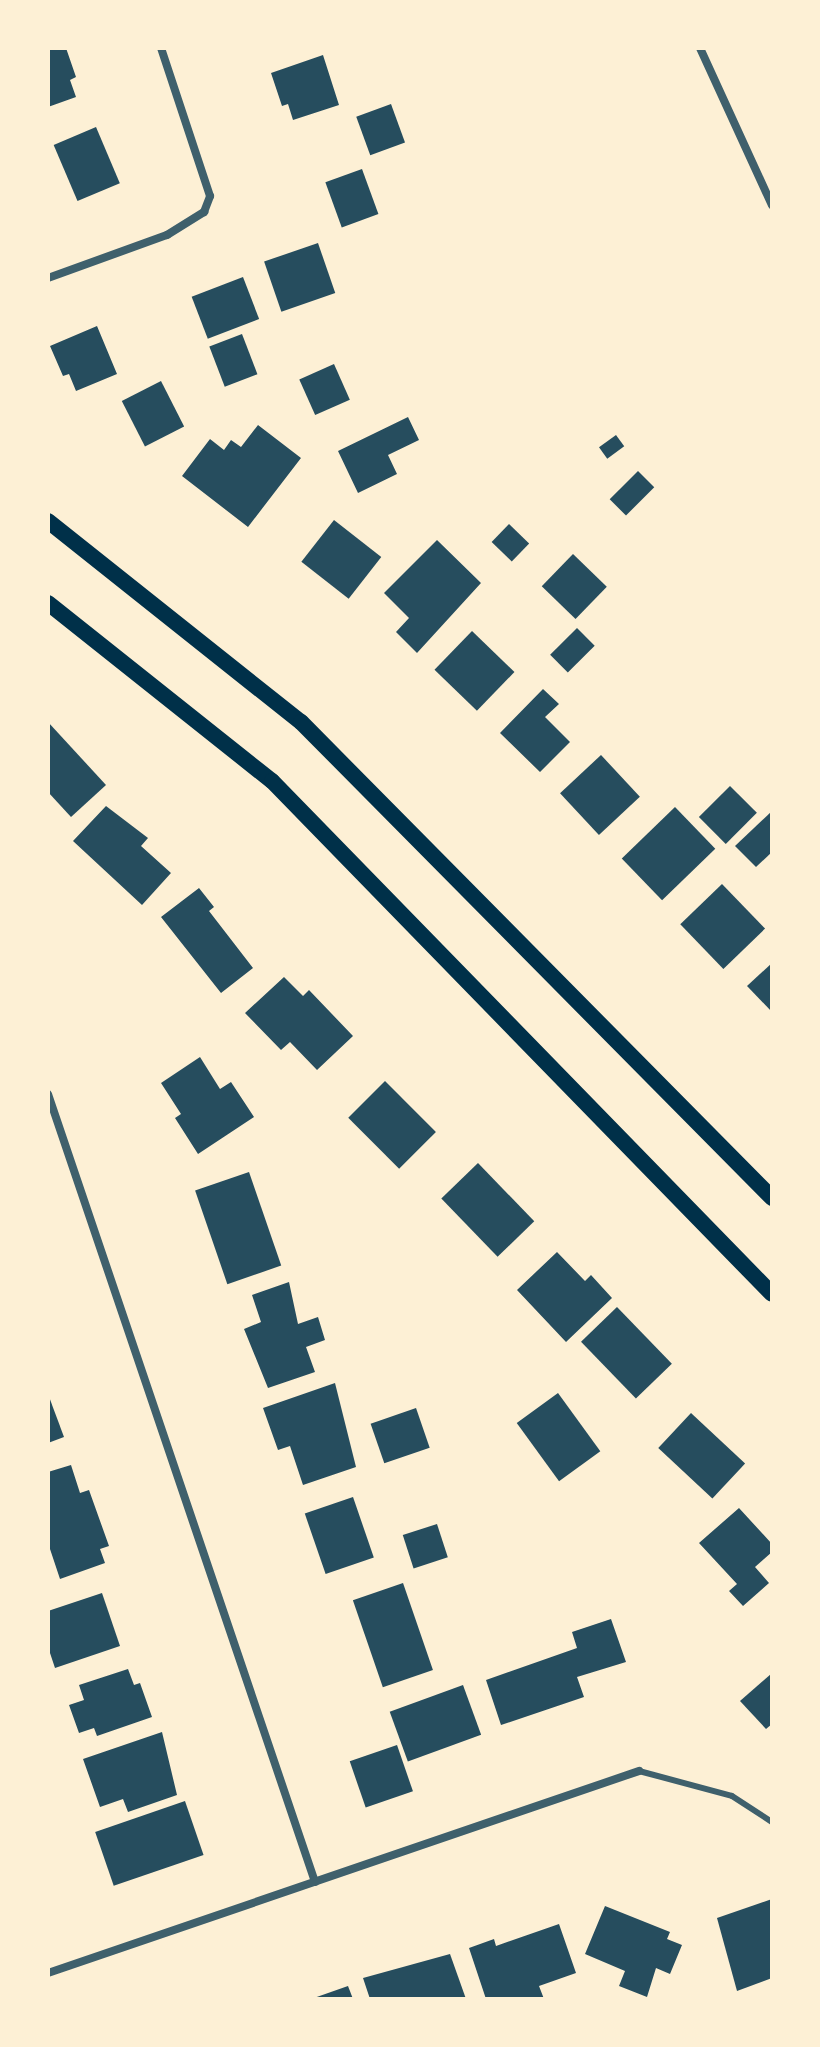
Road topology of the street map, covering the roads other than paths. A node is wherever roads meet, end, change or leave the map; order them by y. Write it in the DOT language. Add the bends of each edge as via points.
graph roads {
  1 [pos="161,48"];
  2 [pos="712,48"];
  3 [pos="701,50"];
  4 [pos="772,205"];
  5 [pos="48,278"];
  6 [pos="48,521"];
  7 [pos="48,603"];
  8 [pos="48,1094"];
  9 [pos="772,1198"];
  10 [pos="772,1294"];
  11 [pos="639,1771"];
  12 [pos="772,1822"];
  13 [pos="315,1882"];
  14 [pos="48,1973"];
  1 -- 5 [label="street" via="207,187 204,212 167,235"];
  2 -- 3 [label="street"];
  3 -- 4 [label="street"];
  6 -- 9 [label="main road" via="301,722"];
  7 -- 10 [label="main road" via="272,781"];
  8 -- 13 [label="street"];
  11 -- 12 [label="lane" via="732,1796"];
  11 -- 13 [label="street"];
  13 -- 14 [label="street"];
}
